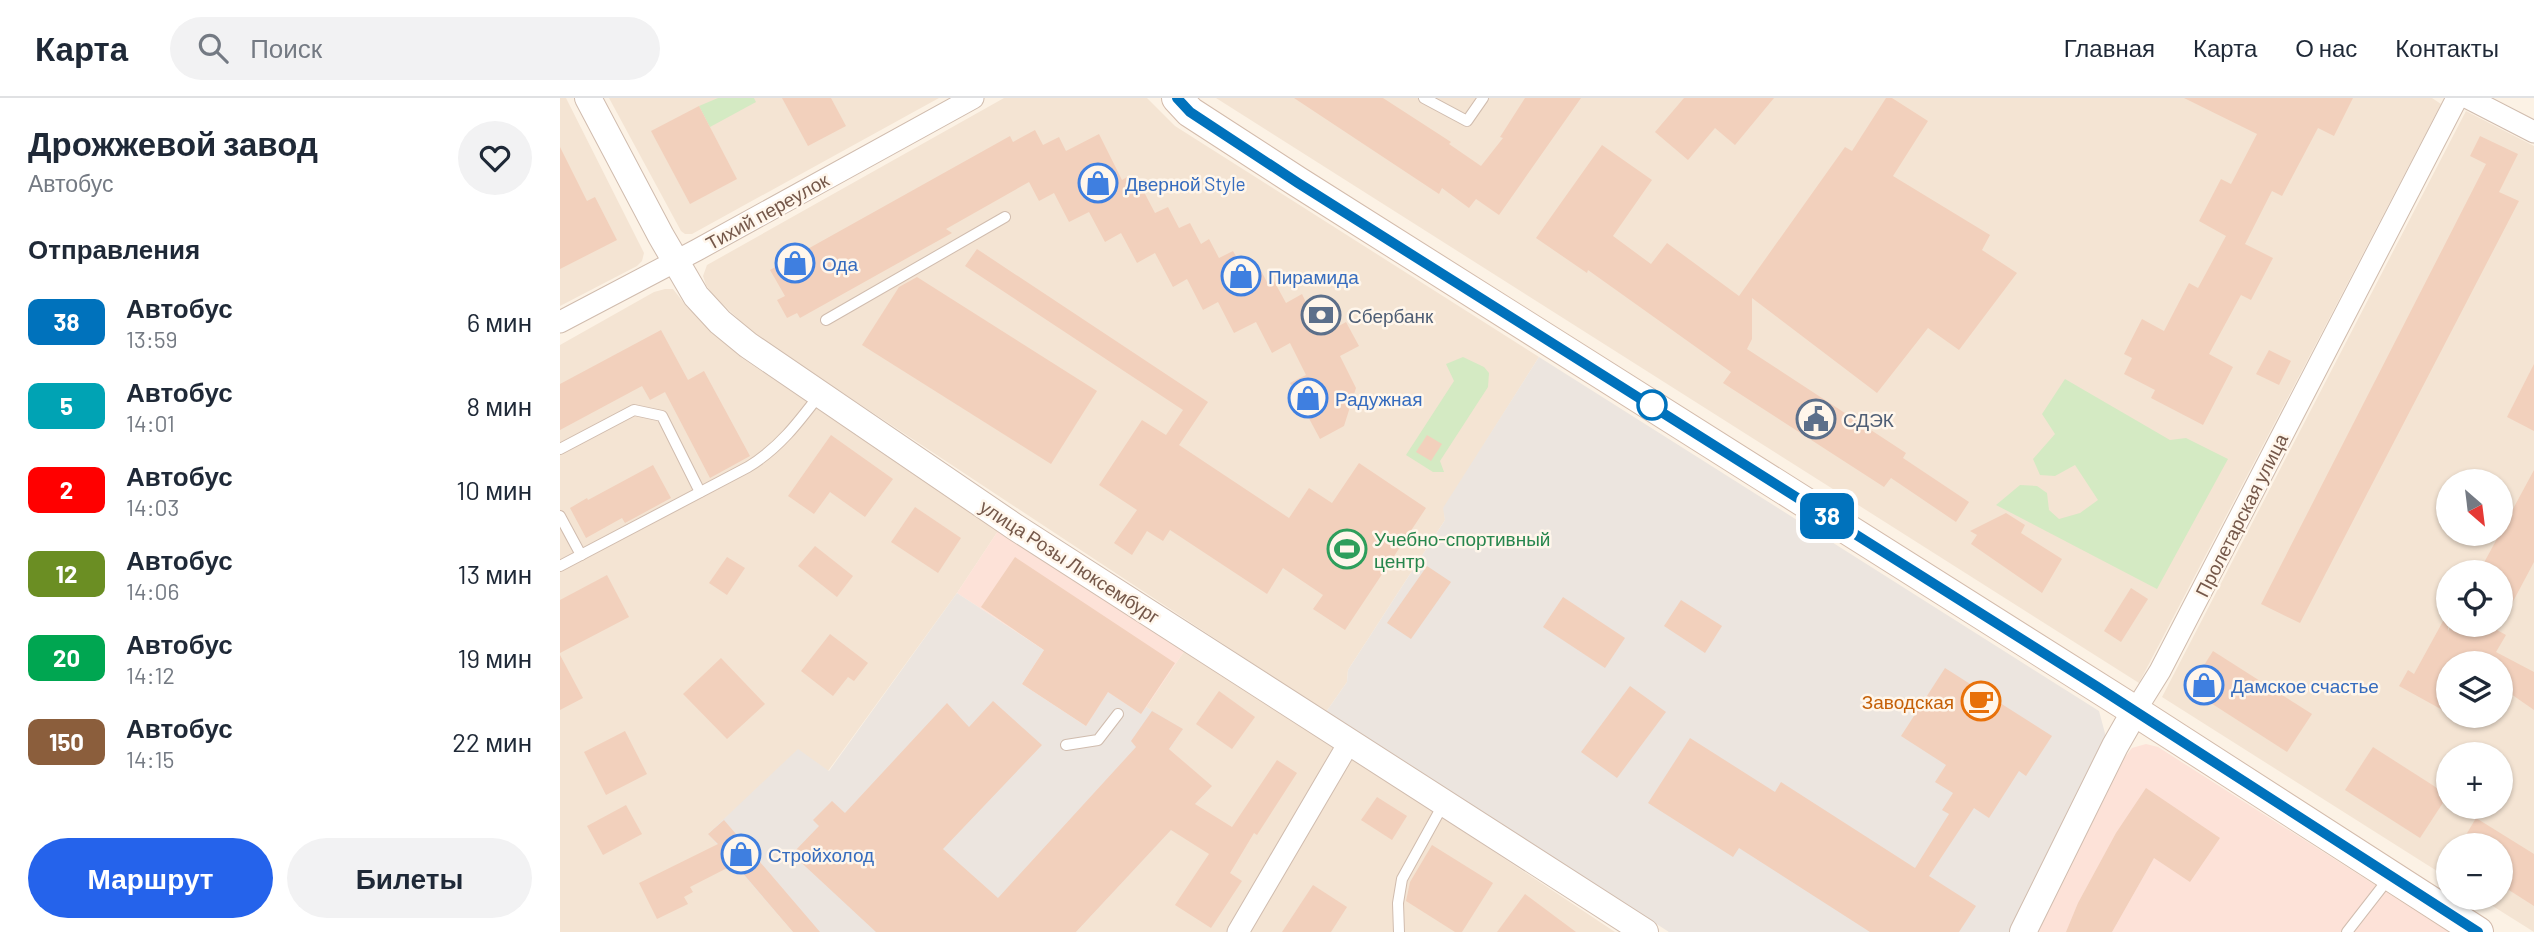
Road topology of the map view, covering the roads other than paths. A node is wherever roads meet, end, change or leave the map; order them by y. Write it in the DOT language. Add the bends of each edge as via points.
graph roads {
  1 [pos="588,98"];
  2 [pos="973,98"];
  3 [pos="1177,98"];
  4 [pos="1424,98"];
  5 [pos="1483,98"];
  6 [pos="2457,98"];
  7 [pos="2468,98"];
  8 [pos="2534,132"];
  9 [pos="1005,217"];
  10 [pos="675,261"];
  11 [pos="826,320"];
  12 [pos="560,322"];
  13 [pos="820,394"];
  14 [pos="560,449"];
  15 [pos="700,492"];
  16 [pos="560,516"];
  17 [pos="581,555"];
  18 [pos="560,566"];
  19 [pos="2135,711"];
  20 [pos="1118,714"];
  21 [pos="1350,741"];
  22 [pos="1066,745"];
  23 [pos="1444,802"];
  24 [pos="2390,876"];
  25 [pos="1238,932"];
  26 [pos="1399,932"];
  27 [pos="1645,932"];
  28 [pos="2024,932"];
  29 [pos="2347,932"];
  30 [pos="2478,932"];
  1 -- 10 [label="street, улица Розы Люксембург"];
  2 -- 10 [label="street, Тихий переулок"];
  3 -- 19 [label="main road" via="1190,112 1298,183"];
  4 -- 5 [label="lane" via="1467,121"];
  6 -- 19 [label="street, Пролетарская улица" via="2160,671"];
  7 -- 8 [label="street"];
  9 -- 11 [label="lane"];
  10 -- 12 [label="street, Тихий переулок"];
  10 -- 13 [label="street, улица Розы Люксембург" via="696,296 720,322"];
  13 -- 15 [label="lane" via="770,453"];
  13 -- 21 [label="street, улица Розы Люксембург" via="1015,527"];
  14 -- 15 [label="lane" via="634,410 662,416"];
  15 -- 17 [label="lane"];
  16 -- 17 [label="lane"];
  17 -- 18 [label="lane"];
  19 -- 24 [label="main road"];
  19 -- 28 [label="street, Пролетарская улица"];
  20 -- 22 [label="lane" via="1098,740"];
  21 -- 23 [label="street, улица Розы Люксембург"];
  21 -- 25 [label="street"];
  23 -- 26 [label="lane" via="1402,878"];
  23 -- 27 [label="street, улица Розы Люксембург"];
  24 -- 29 [label="lane"];
  24 -- 30 [label="main road"];
}
